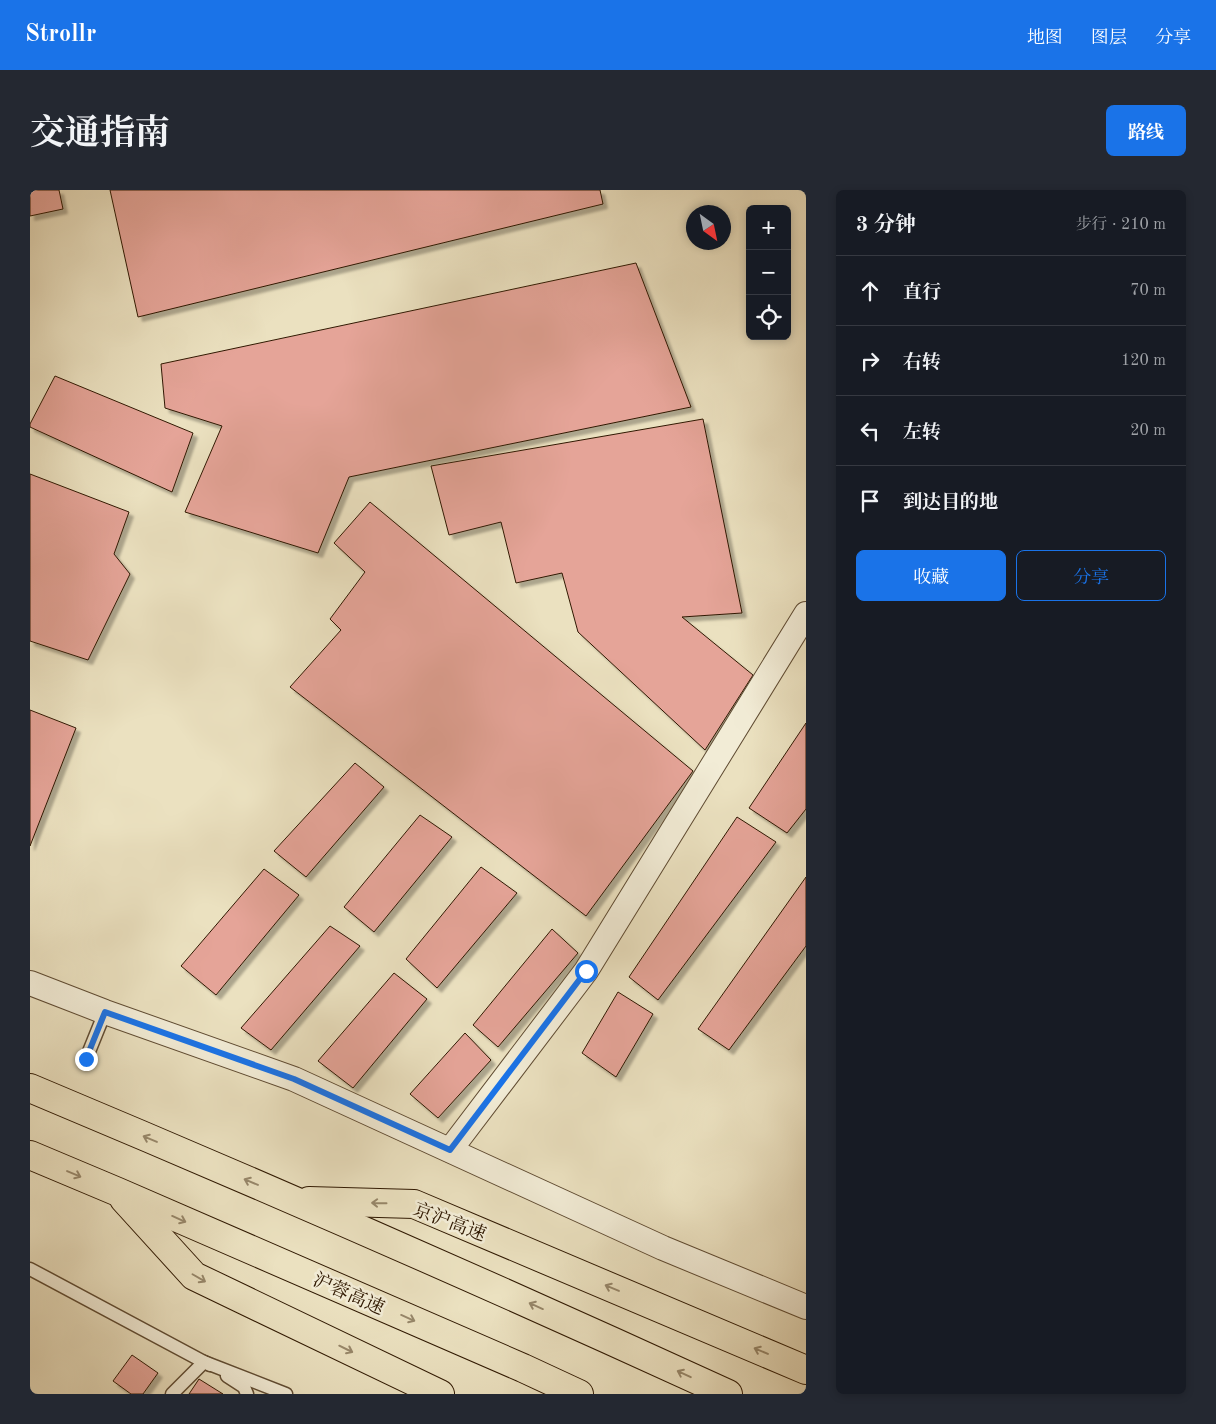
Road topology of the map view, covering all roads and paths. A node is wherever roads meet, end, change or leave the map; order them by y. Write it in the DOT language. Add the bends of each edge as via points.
graph roads {
  1 [pos="806,614"];
  2 [pos="30,983"];
  3 [pos="105,1012"];
  4 [pos="86,1059"];
  5 [pos="30,1088"];
  6 [pos="450,1150"];
  7 [pos="30,1155"];
  8 [pos="118,1192"];
  9 [pos="296,1201"];
  10 [pos="30,1269"];
  11 [pos="806,1307"];
  12 [pos="204,1362"];
  13 [pos="806,1370"];
  14 [pos="172,1394"];
  15 [pos="247,1394"];
  16 [pos="286,1394"];
  17 [pos="440,1394"];
  18 [pos="579,1394"];
  19 [pos="728,1394"];
  1 -- 6 [label="street" via="586,971"];
  2 -- 3 [label="street"];
  3 -- 4 [label="lane"];
  3 -- 6 [label="street" via="294,1079"];
  9 -- 5 [label="highway, 京沪高速, one-way"];
  6 -- 11 [label="street" via="663,1248"];
  7 -- 8 [label="highway, one-way"];
  8 -- 17 [label="highway, one-way" via="194,1276"];
  8 -- 18 [label="highway, 沪蓉高速, one-way"];
  13 -- 9 [label="highway, 京沪高速, one-way" via="414,1204"];
  19 -- 9 [label="highway, one-way"];
  10 -- 12 [label="lane"];
  12 -- 14 [label="lane"];
  12 -- 15 [label="lane" via="244,1387"];
  12 -- 16 [label="lane"];
}
